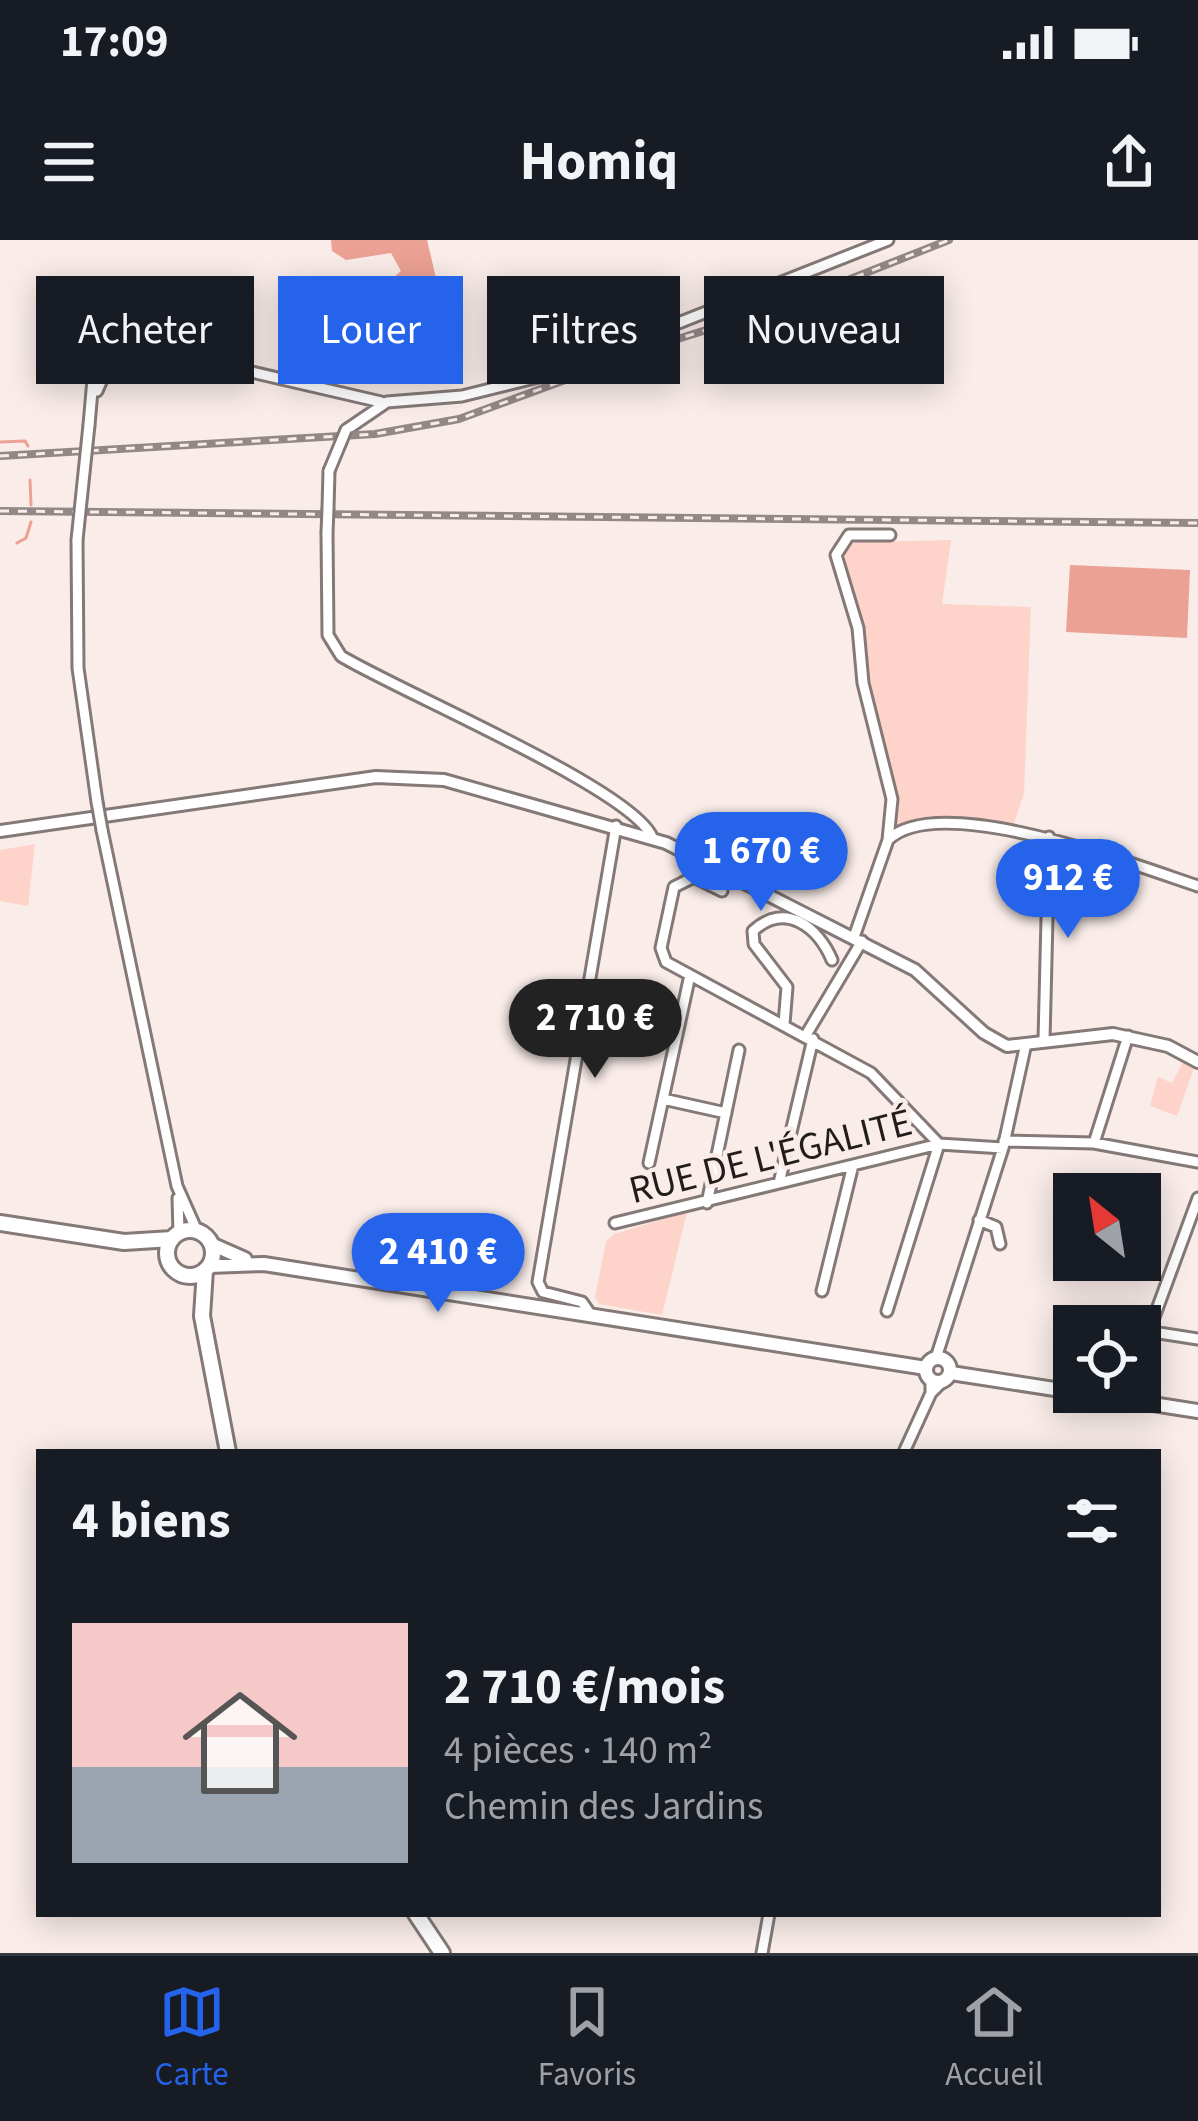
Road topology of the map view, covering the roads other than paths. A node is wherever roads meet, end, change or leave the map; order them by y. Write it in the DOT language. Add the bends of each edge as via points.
graph roads {
  1 [pos="889,240"];
  2 [pos="254,371"];
  3 [pos="94,384"];
  4 [pos="99,384"];
  5 [pos="94,395"];
  6 [pos="387,402"];
  7 [pos="890,535"];
  8 [pos="616,826"];
  9 [pos="0,831"];
  10 [pos="652,837"];
  11 [pos="1049,837"];
  12 [pos="888,840"];
  13 [pos="1198,886"];
  14 [pos="722,891"];
  15 [pos="858,939"];
  16 [pos="832,960"];
  17 [pos="690,975"];
  18 [pos="784,1024"];
  19 [pos="1128,1036"];
  20 [pos="810,1037"];
  21 [pos="1044,1040"];
  22 [pos="1025,1048"];
  23 [pos="739,1050"];
  24 [pos="1198,1062"];
  25 [pos="663,1099"];
  26 [pos="726,1113"];
  27 [pos="1094,1143"];
  28 [pos="939,1144"];
  29 [pos="1004,1145"];
  30 [pos="1198,1162"];
  31 [pos="649,1163"];
  32 [pos="853,1165"];
  33 [pos="779,1183"];
  34 [pos="177,1186"];
  35 [pos="1198,1198"];
  36 [pos="707,1203"];
  37 [pos="979,1220"];
  38 [pos="0,1223"];
  39 [pos="615,1223"];
  40 [pos="197,1231"];
  41 [pos="176,1236"];
  42 [pos="124,1242"];
  43 [pos="211,1244"];
  44 [pos="1000,1244"];
  45 [pos="169,1262"];
  46 [pos="264,1264"];
  47 [pos="207,1268"];
  48 [pos="184,1275"];
  49 [pos="822,1291"];
  50 [pos="1154,1305"];
  51 [pos="887,1311"];
  52 [pos="202,1316"];
  53 [pos="591,1316"];
  54 [pos="1161,1333"];
  55 [pos="1198,1340"];
  56 [pos="936,1375"];
  57 [pos="1053,1389"];
  58 [pos="1161,1406"];
  59 [pos="1198,1412"];
  60 [pos="227,1449"];
  61 [pos="905,1449"];
  62 [pos="418,1917"];
  63 [pos="768,1917"];
  64 [pos="442,1953"];
  65 [pos="762,1953"];
  1 -- 6 [label="street" via="536,379"];
  2 -- 6 [label="street"];
  3 -- 5 [label="street"];
  4 -- 5 [label="street"];
  5 -- 34 [label="street, bridge" via="77,540 78,668 102,830"];
  6 -- 10 [label="street, bridge" via="346,430 328,470 328,635 341,656 591,787 638,816"];
  7 -- 12 [label="street" via="849,535 836,555 891,791"];
  8 -- 9 [label="street" via="405,775"];
  8 -- 10 [label="street"];
  8 -- 53 [label="street" via="538,1282 543,1292 582,1302"];
  10 -- 15 [label="street"];
  11 -- 12 [label="street" via="912,827"];
  11 -- 13 [label="street"];
  11 -- 21 [label="street"];
  12 -- 15 [label="street"];
  14 -- 17 [label="street" via="694,877 674,886 661,954"];
  15 -- 20 [label="street"];
  15 -- 22 [label="street" via="922,974 992,1038"];
  16 -- 18 [label="street" via="799,920 772,920 753,932 787,987"];
  17 -- 18 [label="street"];
  17 -- 25 [label="street"];
  18 -- 20 [label="street"];
  19 -- 21 [label="street"];
  19 -- 24 [label="street"];
  19 -- 27 [label="street"];
  20 -- 28 [label="street" via="882,1080"];
  20 -- 33 [label="street"];
  21 -- 22 [label="street"];
  22 -- 29 [label="street"];
  23 -- 26 [label="street"];
  25 -- 26 [label="street"];
  25 -- 31 [label="street"];
  26 -- 36 [label="street"];
  27 -- 29 [label="street, RUE DE L'ÉGALITÉ"];
  27 -- 30 [label="street, RUE DE L'ÉGALITÉ"];
  28 -- 29 [label="street, RUE DE L'ÉGALITÉ"];
  28 -- 32 [label="street, RUE DE L'ÉGALITÉ"];
  28 -- 51 [label="street"];
  29 -- 37 [label="street"];
  32 -- 33 [label="street, RUE DE L'ÉGALITÉ"];
  32 -- 49 [label="street"];
  33 -- 36 [label="street, RUE DE L'ÉGALITÉ"];
  34 -- 40 [label="street"];
  34 -- 41 [label="street"];
  35 -- 50 [label="street"];
  36 -- 39 [label="street, RUE DE L'ÉGALITÉ"];
  37 -- 44 [label="street" via="996,1227"];
  37 -- 56 [label="street"];
  38 -- 42 [label="main road"];
  40 -- 41 [label="main road"];
  40 -- 43 [label="main road"];
  41 -- 42 [label="main road"];
  41 -- 45 [label="main road"];
  42 -- 45 [label="main road"];
  43 -- 46 [label="main road"];
  43 -- 47 [label="main road"];
  45 -- 48 [label="main road"];
  46 -- 47 [label="main road"];
  46 -- 53 [label="main road"];
  47 -- 48 [label="main road"];
  47 -- 52 [label="main road"];
  48 -- 52 [label="main road"];
  52 -- 60 [label="main road"];
  53 -- 56 [label="main road"];
  54 -- 55 [label="street"];
  56 -- 57 [label="main road"];
  56 -- 61 [label="street"];
  58 -- 59 [label="main road"];
  62 -- 64 [label="main road"];
  63 -- 65 [label="street"];
}
